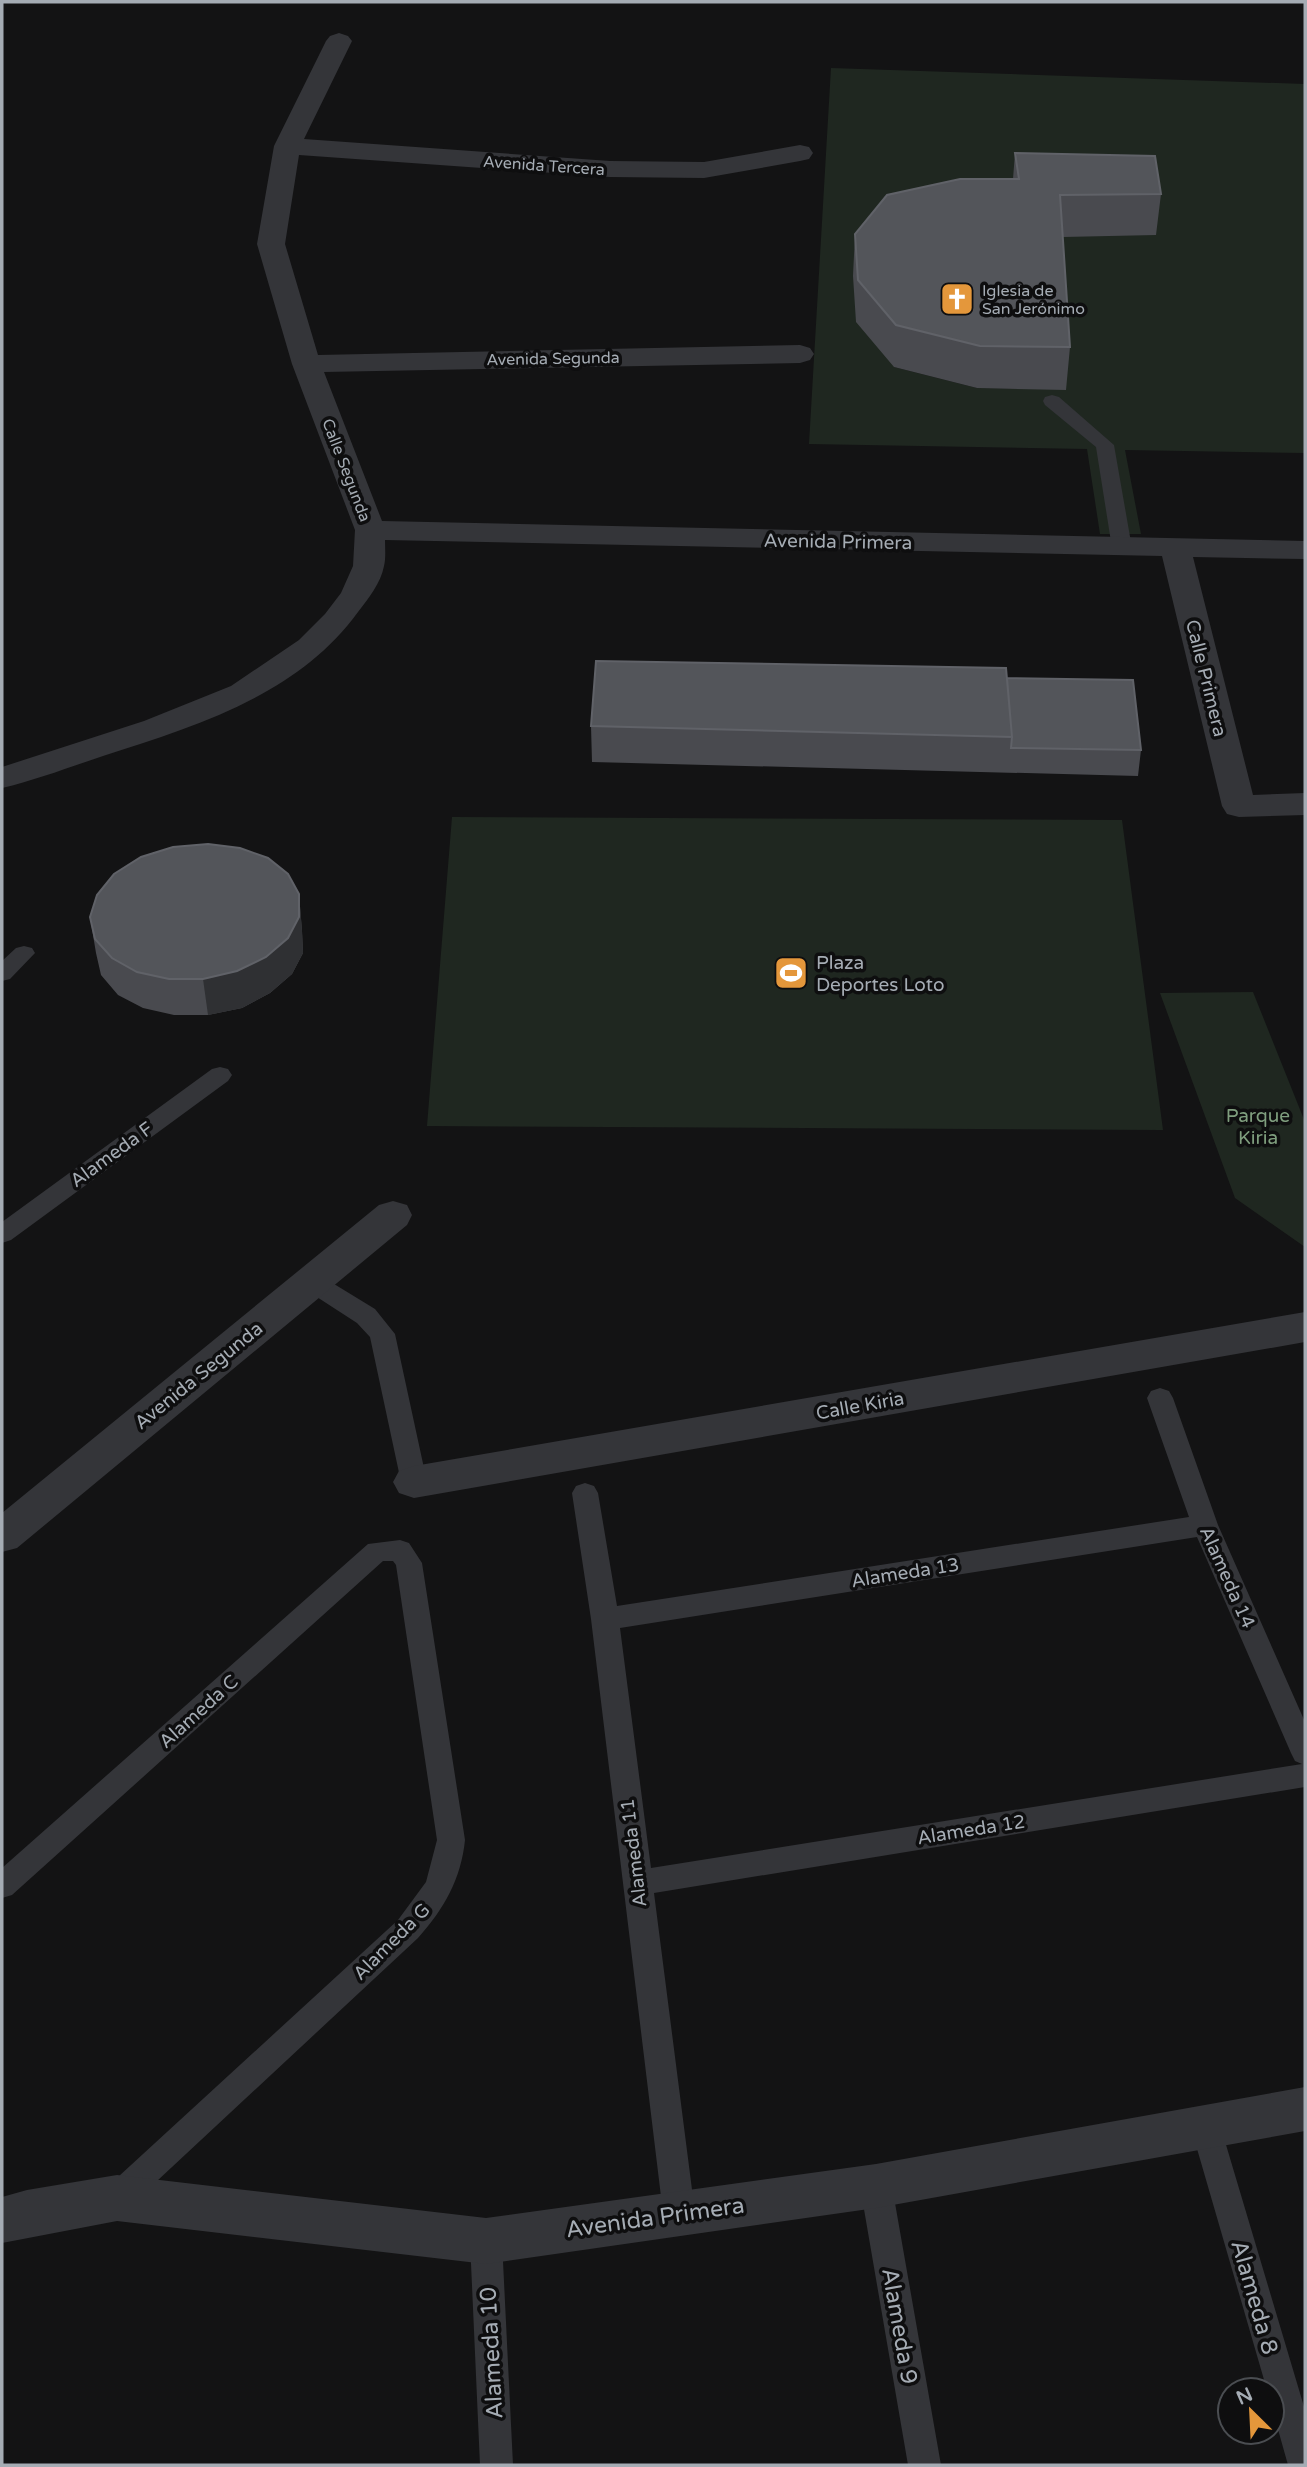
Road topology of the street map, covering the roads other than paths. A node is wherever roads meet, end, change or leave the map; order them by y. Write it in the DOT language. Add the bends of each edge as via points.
graph roads {
  1 [pos="339,41"];
  2 [pos="288,146"];
  3 [pos="800,153"];
  4 [pos="800,354"];
  5 [pos="306,364"];
  6 [pos="1052,401"];
  7 [pos="370,530"];
  8 [pos="1122,548"];
  9 [pos="1176,549"];
  10 [pos="1305,550"];
  11 [pos="2,778"];
  12 [pos="1305,804"];
  13 [pos="24,953"];
  14 [pos="2,974"];
  15 [pos="220,1075"];
  16 [pos="394,1215"];
  17 [pos="2,1234"];
  18 [pos="312,1282"];
  19 [pos="1305,1327"];
  20 [pos="1160,1398"];
  21 [pos="414,1482"];
  22 [pos="585,1493"];
  23 [pos="1205,1525"];
  24 [pos="2,1536"];
  25 [pos="400,1550"];
  26 [pos="605,1619"];
  27 [pos="1305,1753"];
  28 [pos="1305,1775"];
  29 [pos="637,1883"];
  30 [pos="2,1886"];
  31 [pos="1305,2109"];
  32 [pos="1206,2128"];
  33 [pos="876,2186"];
  34 [pos="117,2198"];
  35 [pos="679,2213"];
  36 [pos="2,2220"];
  37 [pos="486,2241"];
  38 [pos="497,2465"];
  39 [pos="925,2465"];
  40 [pos="1305,2465"];
  1 -- 2 [label="street, Calle Segunda"];
  2 -- 3 [label="street, Avenida Tercera" via="610,169 704,170"];
  2 -- 5 [label="street, Calle Segunda" via="271,244"];
  4 -- 5 [label="street, Avenida Segunda"];
  5 -- 7 [label="street, Calle Segunda"];
  6 -- 8 [label="lane" via="1105,445"];
  7 -- 8 [label="street, Avenida Primera"];
  7 -- 11 [label="street, Calle Segunda" via="369,566 356,594 310,648 278,671 201,712"];
  8 -- 9 [label="street, Avenida Primera"];
  9 -- 10 [label="street, Avenida Primera"];
  9 -- 12 [label="street, Calle Primera" via="1239,806"];
  13 -- 14 [label="lane"];
  15 -- 17 [label="lane, Alameda F"];
  16 -- 18 [label="street, Avenida Segunda"];
  18 -- 21 [label="lane" via="366,1317 382,1334"];
  18 -- 24 [label="street, Avenida Segunda"];
  19 -- 21 [label="street, Calle Kiria"];
  20 -- 23 [label="lane, Alameda 14"];
  22 -- 26 [label="lane, Alameda 11"];
  23 -- 26 [label="lane, Alameda 13"];
  23 -- 27 [label="lane, Alameda 14"];
  25 -- 30 [label="lane, Alameda C" via="377,1551"];
  25 -- 34 [label="lane, Alameda G" via="409,1563 451,1840 441,1887 408,1929"];
  26 -- 29 [label="lane, Alameda 11"];
  28 -- 29 [label="lane, Alameda 12"];
  29 -- 35 [label="lane, Alameda 11"];
  31 -- 32 [label="street, Avenida Primera"];
  32 -- 33 [label="street, Avenida Primera"];
  32 -- 40 [label="lane, Alameda 8"];
  33 -- 35 [label="street, Avenida Primera"];
  33 -- 39 [label="lane, Alameda 9"];
  34 -- 36 [label="street, Avenida Primera"];
  34 -- 37 [label="street, Avenida Primera"];
  35 -- 37 [label="street, Avenida Primera"];
  37 -- 38 [label="lane, Alameda 10"];
}
